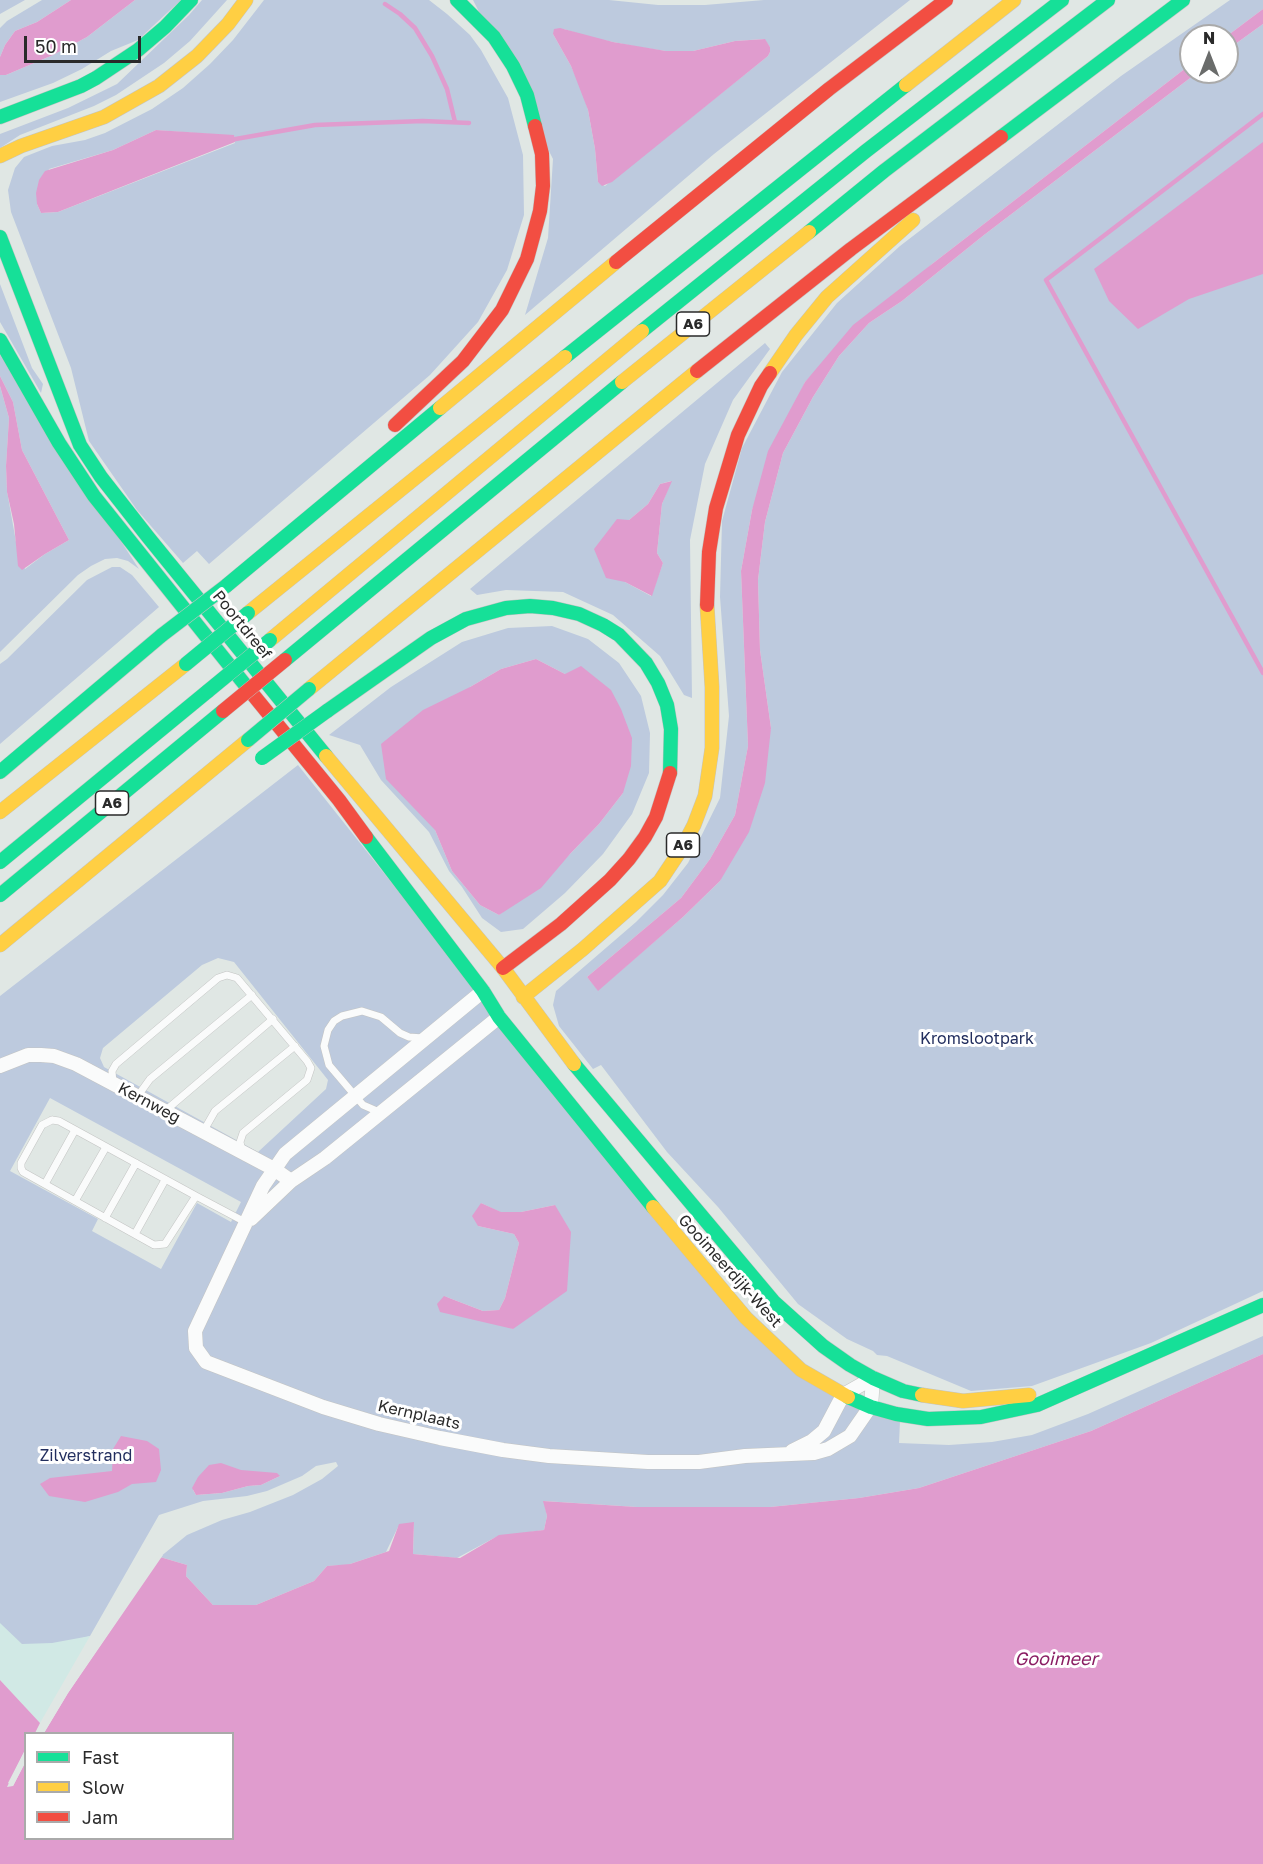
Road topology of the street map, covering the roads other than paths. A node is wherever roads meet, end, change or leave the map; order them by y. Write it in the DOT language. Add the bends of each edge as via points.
graph roads {
  1 [pos="191,0"];
  2 [pos="246,0"];
  3 [pos="457,0"];
  4 [pos="946,0"];
  5 [pos="1014,0"];
  6 [pos="1062,0"];
  7 [pos="1108,0"];
  8 [pos="1183,0"];
  9 [pos="0,117"];
  10 [pos="996,139"];
  11 [pos="4,155"];
  12 [pos="0,170"];
  13 [pos="0,237"];
  14 [pos="0,340"];
  15 [pos="385,433"];
  16 [pos="208,583"];
  17 [pos="162,634"];
  18 [pos="0,772"];
  19 [pos="205,777"];
  20 [pos="0,812"];
  21 [pos="0,862"];
  22 [pos="0,895"];
  23 [pos="0,945"];
  24 [pos="502,968"];
  25 [pos="483,991"];
  26 [pos="252,995"];
  27 [pos="523,998"];
  28 [pos="499,1017"];
  29 [pos="273,1019"];
  30 [pos="428,1037"];
  31 [pos="295,1046"];
  32 [pos="0,1066"];
  33 [pos="113,1084"];
  34 [pos="355,1096"];
  35 [pos="137,1097"];
  36 [pos="165,1112"];
  37 [pos="383,1112"];
  38 [pos="75,1130"];
  39 [pos="202,1132"];
  40 [pos="106,1147"];
  41 [pos="243,1153"];
  42 [pos="136,1164"];
  43 [pos="274,1169"];
  44 [pos="165,1180"];
  45 [pos="291,1181"];
  46 [pos="45,1184"];
  47 [pos="196,1196"];
  48 [pos="75,1201"];
  49 [pos="105,1218"];
  50 [pos="247,1222"];
  51 [pos="135,1234"];
  52 [pos="1263,1305"];
  53 [pos="873,1378"];
  54 [pos="1078,1385"];
  55 [pos="843,1395"];
  56 [pos="871,1407"];
  57 [pos="788,1453"];
  1 -- 9 [label="main road" via="138,50 96,78"];
  2 -- 11 [label="main road" via="197,56 159,86 104,117"];
  3 -- 15 [label="main road" via="494,37 527,95 542,154 540,211 527,259 502,310 463,361"];
  4 -- 17 [label="main road, bridge" via="699,194 226,586"];
  5 -- 20 [label="main road, bridge"];
  6 -- 21 [label="main road, A6, bridge" via="647,327"];
  7 -- 22 [label="main road, A6, bridge" via="884,171 670,342"];
  8 -- 10 [label="main road, A6"];
  10 -- 19 [label="main road, A6, bridge" via="707,363"];
  10 -- 27 [label="main road, A6" via="966,179 913,220 827,297 761,386 726,470 709,552 712,748 705,796 694,825 660,880"];
  11 -- 12 [label="main road"];
  13 -- 24 [label="main road, Poortdreef" via="80,445 101,477"];
  14 -- 25 [label="main road" via="94,496 339,800"];
  16 -- 17 [label="main road, bridge"];
  17 -- 18 [label="main road"];
  19 -- 23 [label="main road, A6"];
  19 -- 24 [label="main road, A6, bridge" via="252,761 431,638 466,619 530,606 579,614 603,625 646,663 658,683 671,729 670,772 656,816 639,845 610,880 561,924"];
  24 -- 25 [label="main road, Kernplaats"];
  24 -- 27 [label="main road, Poortdreef"];
  25 -- 28 [label="main road"];
  25 -- 30 [label="street, Kernplaats"];
  26 -- 29 [label="lane"];
  26 -- 33 [label="lane" via="237,978 218,978 116,1064 111,1074"];
  26 -- 35 [label="lane" via="150,1079"];
  27 -- 28 [label="main road, Kernplaats"];
  27 -- 53 [label="main road, Gooimeerdijk-West" via="774,1302 823,1346"];
  28 -- 37 [label="street, Kernplaats"];
  28 -- 55 [label="main road, Gooimeerdijk-West" via="746,1318 801,1370"];
  29 -- 31 [label="lane"];
  29 -- 36 [label="lane"];
  30 -- 34 [label="street, Kernplaats"];
  30 -- 34 [label="lane" via="409,1037 381,1017 362,1011 350,1012 334,1021 325,1038 326,1056"];
  31 -- 39 [label="lane" via="215,1111"];
  31 -- 41 [label="lane" via="310,1064 309,1076 243,1133"];
  32 -- 33 [label="street, Kernweg" via="28,1056 54,1056"];
  33 -- 35 [label="street, Kernweg"];
  34 -- 37 [label="lane" via="363,1106"];
  34 -- 43 [label="street, Kernplaats" via="285,1154"];
  35 -- 36 [label="street, Kernweg"];
  36 -- 39 [label="street, Kernweg"];
  37 -- 45 [label="street, Kernplaats"];
  38 -- 40 [label="lane"];
  38 -- 46 [label="lane"];
  38 -- 46 [label="lane" via="56,1120 45,1123 21,1163 23,1172"];
  39 -- 41 [label="street, Kernweg"];
  40 -- 42 [label="lane"];
  40 -- 48 [label="lane"];
  41 -- 43 [label="street, Kernweg"];
  42 -- 44 [label="lane"];
  42 -- 49 [label="lane"];
  43 -- 45 [label="street, Kernweg"];
  43 -- 50 [label="street, Kernplaats"];
  44 -- 47 [label="lane"];
  44 -- 51 [label="lane"];
  45 -- 50 [label="street, Kernplaats"];
  46 -- 48 [label="lane"];
  47 -- 50 [label="lane"];
  47 -- 51 [label="lane" via="165,1244 154,1245"];
  48 -- 49 [label="lane"];
  49 -- 51 [label="lane"];
  50 -- 57 [label="street, Kernplaats" via="195,1330 199,1355 216,1367 379,1424 502,1450 658,1462"];
  52 -- 54 [label="main road, Gooimeerdijk-West"];
  53 -- 54 [label="main road, Gooimeerdijk-West" via="903,1391 963,1401 1020,1397"];
  53 -- 55 [label="street"];
  53 -- 56 [label="street"];
  54 -- 56 [label="main road, Gooimeerdijk-West" via="1037,1405 981,1417 928,1419"];
  55 -- 56 [label="main road, Gooimeerdijk-West"];
  55 -- 57 [label="street, Kernplaats" via="824,1431"];
  56 -- 57 [label="street, Kernplaats" via="840,1443 814,1453"];
}
